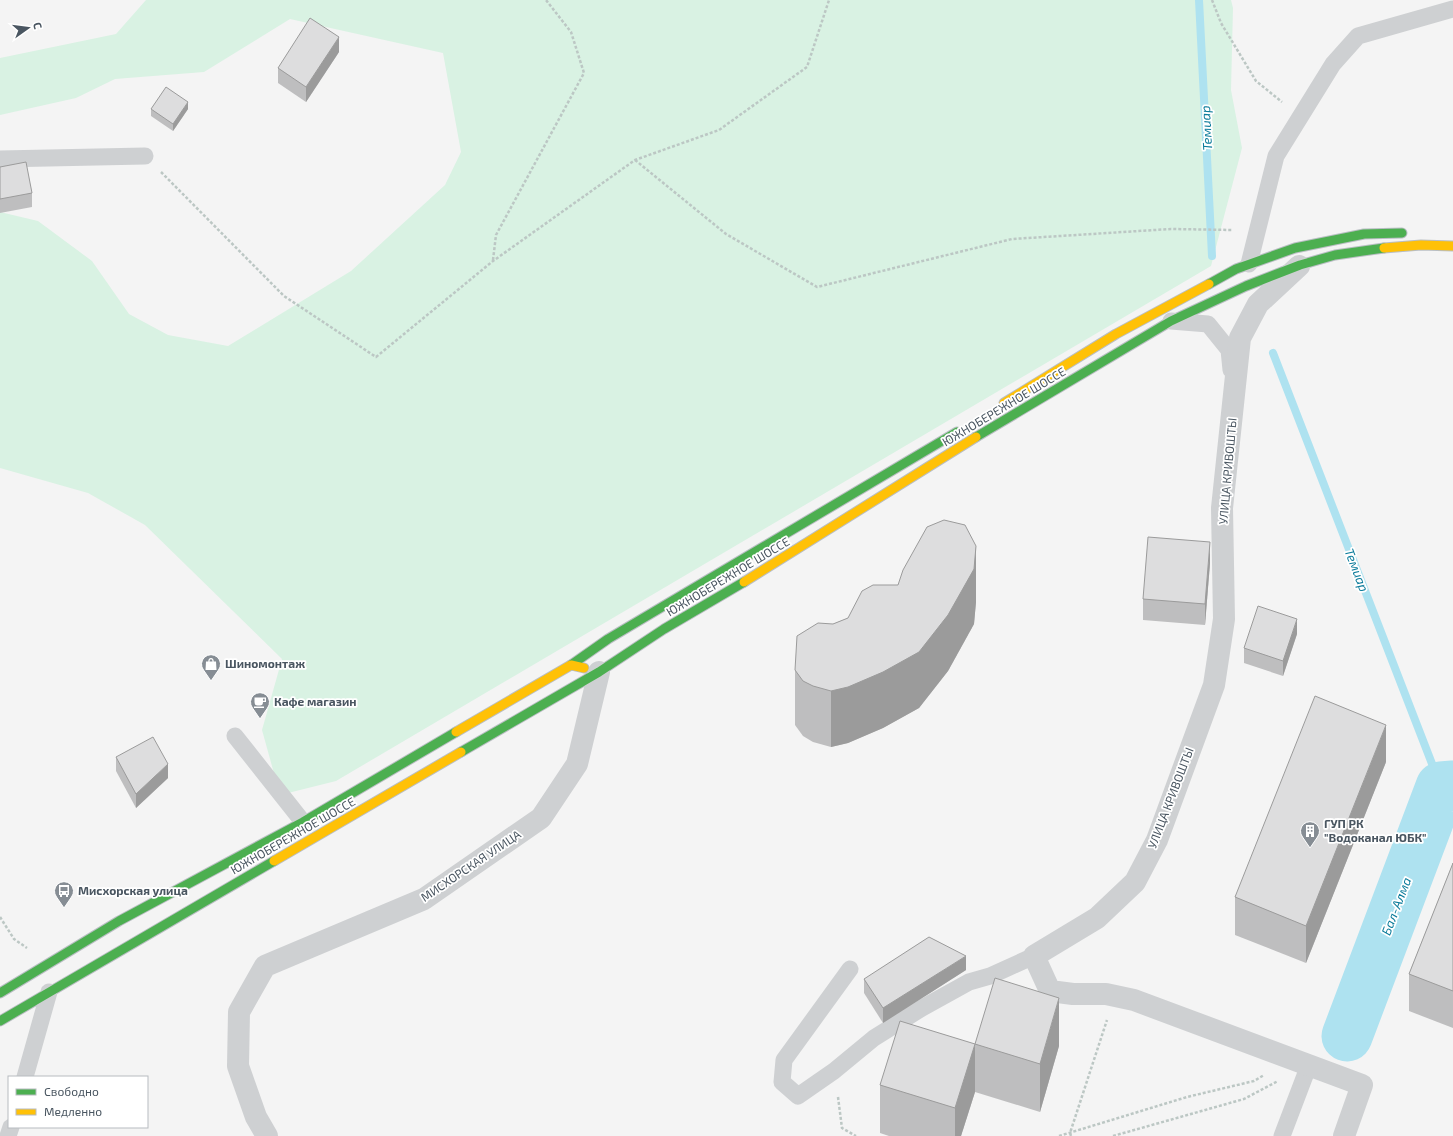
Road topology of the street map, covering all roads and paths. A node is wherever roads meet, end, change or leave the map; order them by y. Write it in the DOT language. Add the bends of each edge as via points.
graph roads {
  1 [pos="546,0"];
  2 [pos="830,0"];
  3 [pos="1213,1"];
  4 [pos="1453,9"];
  5 [pos="1299,116"];
  6 [pos="145,156"];
  7 [pos="0,159"];
  8 [pos="635,160"];
  9 [pos="1230,230"];
  10 [pos="1411,233"];
  11 [pos="1453,246"];
  12 [pos="1297,256"];
  13 [pos="493,261"];
  14 [pos="1249,264"];
  15 [pos="1171,321"];
  16 [pos="1234,404"];
  17 [pos="998,407"];
  18 [pos="964,427"];
  19 [pos="608,639"];
  20 [pos="602,661"];
  21 [pos="571,665"];
  22 [pos="235,736"];
  23 [pos="303,822"];
  24 [pos="0,917"];
  25 [pos="1034,956"];
  26 [pos="50,963"];
  27 [pos="850,969"];
  28 [pos="49,992"];
  29 [pos="0,993"];
  30 [pos="1115,996"];
  31 [pos="0,1021"];
  32 [pos="1299,1062"];
  33 [pos="834,1071"];
  34 [pos="25,1076"];
  35 [pos="1071,1134"];
  36 [pos="267,1136"];
  37 [pos="856,1136"];
  38 [pos="1060,1136"];
  39 [pos="1113,1136"];
  40 [pos="1282,1136"];
  41 [pos="1344,1136"];
  1 -- 13 [label="path" via="571,32 584,73 496,235"];
  2 -- 8 [label="path" via="807,67 719,130"];
  3 -- 5 [label="path" via="1221,23 1256,81"];
  4 -- 5 [label="lane" via="1358,36 1333,64"];
  5 -- 14 [label="lane" via="1276,156"];
  6 -- 7 [label="lane"];
  6 -- 13 [label="path" via="284,296 376,357"];
  8 -- 9 [label="path" via="726,234 817,287 1012,239 1192,229"];
  8 -- 13 [label="path"];
  10 -- 12 [label="highway, ЮЖНОБЕРЕЖНОЕ ШОССЕ" via="1364,234"];
  11 -- 12 [label="highway, ЮЖНОБЕРЕЖНОЕ ШОССЕ" via="1386,248 1335,255"];
  12 -- 14 [label="highway, ЮЖНОБЕРЕЖНОЕ ШОССЕ"];
  12 -- 15 [label="highway, ЮЖНОБЕРЕЖНОЕ ШОССЕ" via="1276,272"];
  12 -- 16 [label="street, УЛИЦА КРИВОШТЫ" via="1258,304 1240,338"];
  14 -- 17 [label="highway, ЮЖНОБЕРЕЖНОЕ ШОССЕ" via="1116,334"];
  15 -- 16 [label="lane" via="1208,324 1229,350"];
  15 -- 20 [label="highway, ЮЖНОБЕРЕЖНОЕ ШОССЕ" via="984,432 752,578 664,629"];
  16 -- 25 [label="street, УЛИЦА КРИВОШТЫ" via="1222,508 1224,618 1214,685 1157,840 1135,882 1097,918"];
  18 -- 19 [label="highway, ЮЖНОБЕРЕЖНОЕ ШОССЕ"];
  19 -- 20 [label="highway"];
  19 -- 21 [label="highway, ЮЖНОБЕРЕЖНОЕ ШОССЕ"];
  20 -- 21 [label="highway"];
  20 -- 28 [label="highway, ЮЖНОБЕРЕЖНОЕ ШОССЕ"];
  20 -- 36 [label="street, МИСХОРСКАЯ УЛИЦА" via="577,764 541,818 424,899 265,966 239,1012 238,1066 256,1117"];
  21 -- 23 [label="highway, ЮЖНОБЕРЕЖНОЕ ШОССЕ"];
  22 -- 23 [label="lane"];
  23 -- 26 [label="highway, ЮЖНОБЕРЕЖНОЕ ШОССЕ" via="119,921"];
  24 -- 26 [label="path" via="14,939"];
  25 -- 30 [label="street" via="1050,991"];
  25 -- 33 [label="lane" via="990,976 969,982 922,1008 874,1038"];
  26 -- 29 [label="highway, ЮЖНОБЕРЕЖНОЕ ШОССЕ"];
  27 -- 33 [label="lane" via="784,1060 782,1082 798,1096"];
  28 -- 31 [label="highway, ЮЖНОБЕРЕЖНОЕ ШОССЕ"];
  28 -- 34 [label="lane"];
  30 -- 32 [label="street" via="1134,1000"];
  30 -- 35 [label="path"];
  32 -- 35 [label="path" via="1254,1081 1187,1097"];
  32 -- 39 [label="path" via="1244,1099"];
  32 -- 40 [label="lane"];
  32 -- 41 [label="street" via="1362,1085"];
  33 -- 37 [label="path" via="842,1128"];
  35 -- 38 [label="path"];
}
